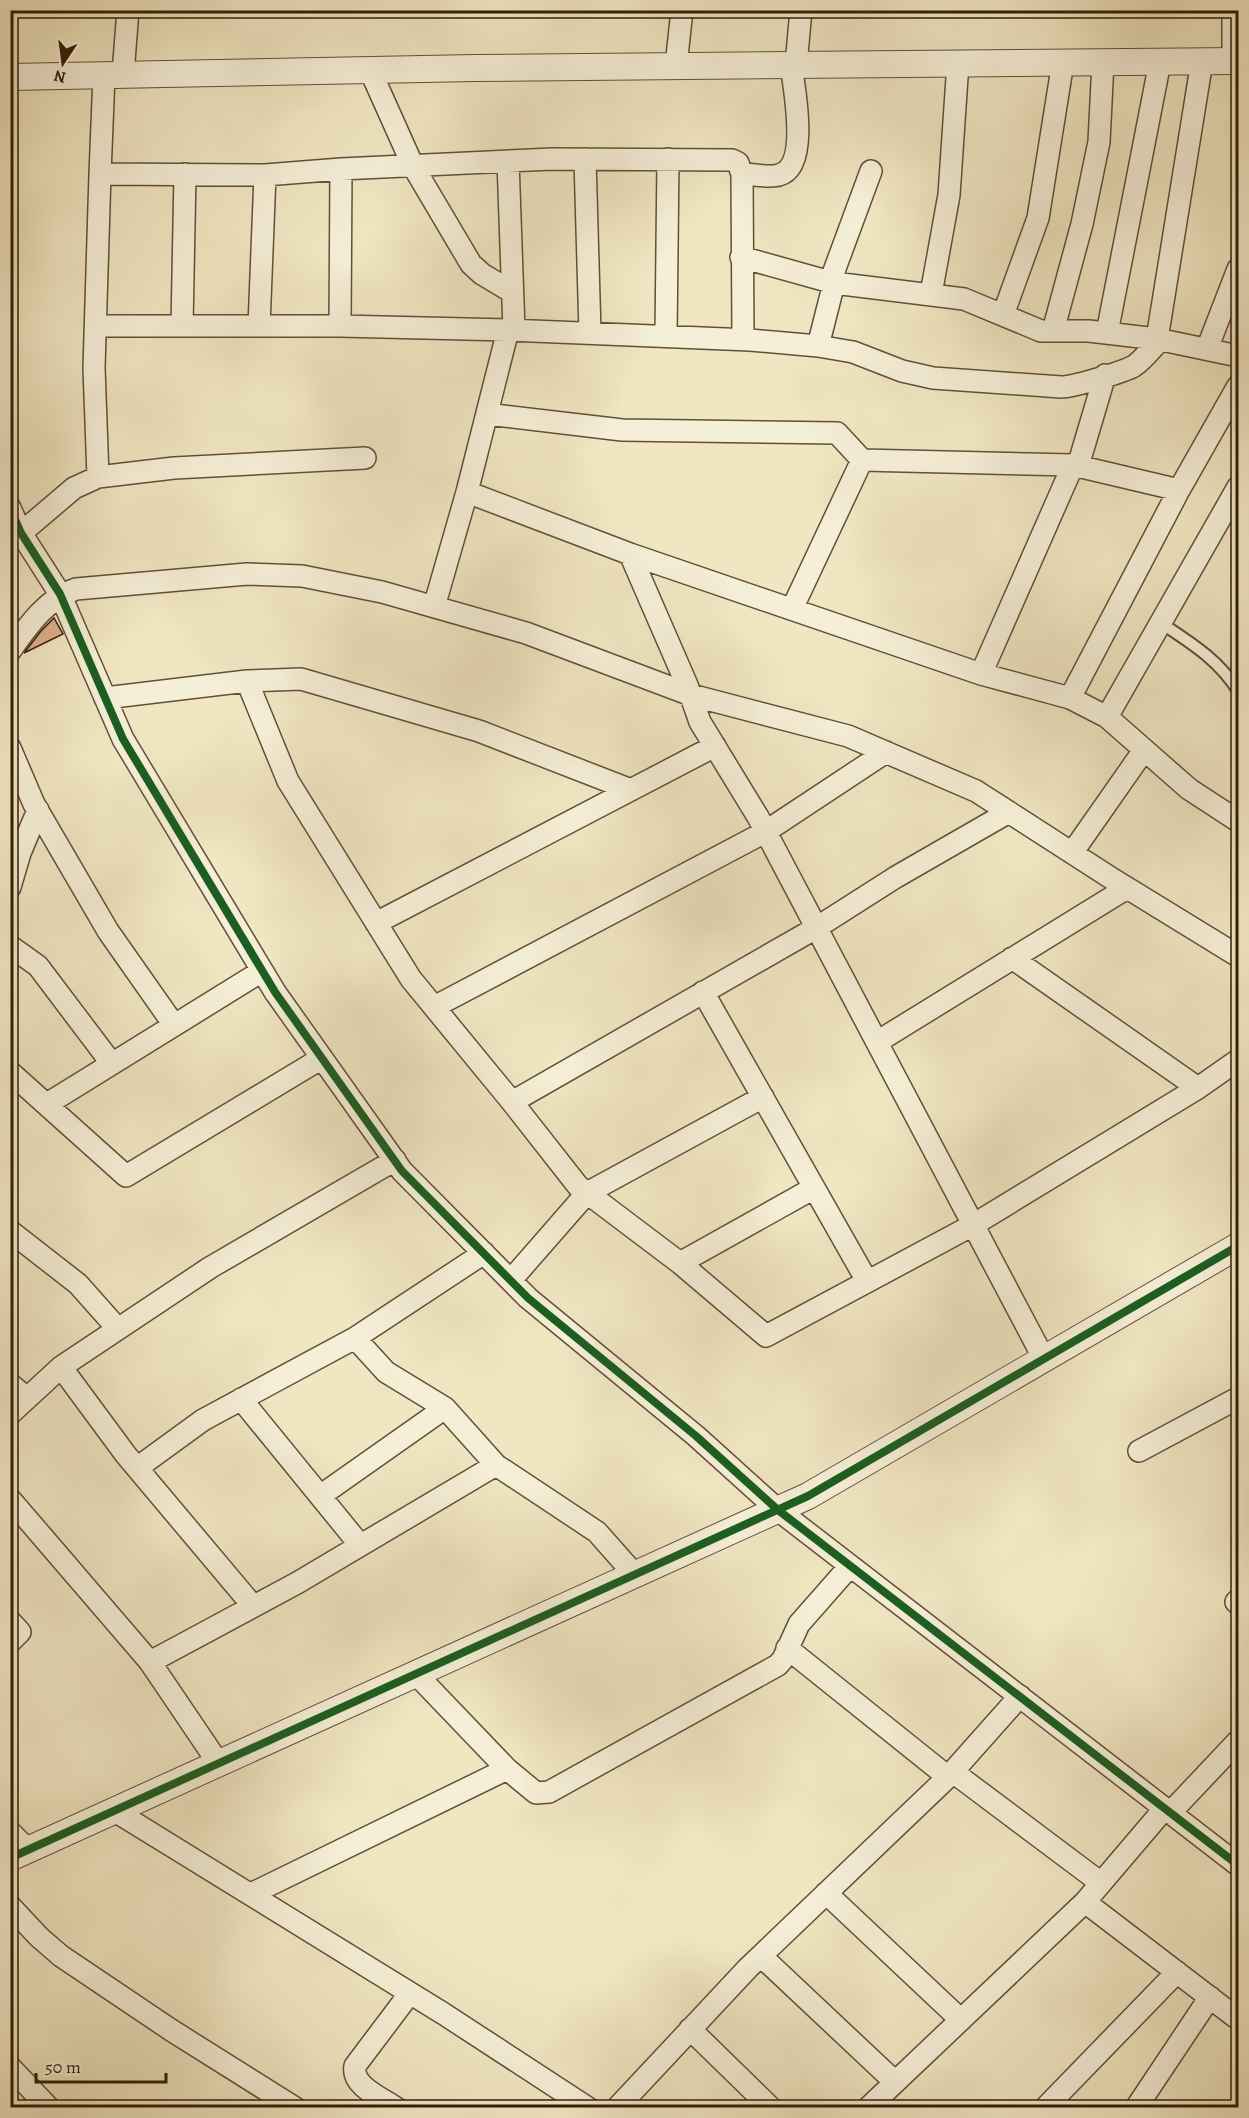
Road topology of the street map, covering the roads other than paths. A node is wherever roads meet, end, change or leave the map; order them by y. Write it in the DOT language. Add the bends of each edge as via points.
graph roads {
  1 [pos="128,10"];
  2 [pos="682,10"];
  3 [pos="801,10"];
  4 [pos="1233,10"];
  5 [pos="1236,61"];
  6 [pos="1063,62"];
  7 [pos="1103,62"];
  8 [pos="1160,62"];
  9 [pos="1202,62"];
  10 [pos="958,63"];
  11 [pos="794,65"];
  12 [pos="676,66"];
  13 [pos="370,70"];
  14 [pos="113,75"];
  15 [pos="10,76"];
  16 [pos="585,159"];
  17 [pos="668,159"];
  18 [pos="508,162"];
  19 [pos="413,166"];
  20 [pos="342,169"];
  21 [pos="871,171"];
  22 [pos="100,174"];
  23 [pos="185,174"];
  24 [pos="742,174"];
  25 [pos="265,175"];
  26 [pos="741,257"];
  27 [pos="1239,269"];
  28 [pos="832,282"];
  29 [pos="512,292"];
  30 [pos="931,294"];
  31 [pos="1003,315"];
  32 [pos="96,326"];
  33 [pos="182,326"];
  34 [pos="259,326"];
  35 [pos="340,326"];
  36 [pos="511,330"];
  37 [pos="1053,331"];
  38 [pos="590,333"];
  39 [pos="1107,333"];
  40 [pos="666,336"];
  41 [pos="743,339"];
  42 [pos="1159,339"];
  43 [pos="818,346"];
  44 [pos="1208,349"];
  45 [pos="1239,356"];
  46 [pos="1105,375"];
  47 [pos="1239,386"];
  48 [pos="487,414"];
  49 [pos="365,458"];
  50 [pos="862,460"];
  51 [pos="1075,466"];
  52 [pos="98,477"];
  53 [pos="1239,487"];
  54 [pos="1179,490"];
  55 [pos="467,492"];
  56 [pos="10,508"];
  57 [pos="16,532"];
  58 [pos="630,554"];
  59 [pos="60,594"];
  60 [pos="434,607"];
  61 [pos="792,609"];
  62 [pos="1161,623"];
  63 [pos="10,651"];
  64 [pos="981,674"];
  65 [pos="247,681"];
  66 [pos="1239,691"];
  67 [pos="691,695"];
  68 [pos="105,698"];
  69 [pos="1070,698"];
  70 [pos="1107,717"];
  71 [pos="714,746"];
  72 [pos="10,748"];
  73 [pos="1144,750"];
  74 [pos="886,752"];
  75 [pos="631,790"];
  76 [pos="38,810"];
  77 [pos="1009,812"];
  78 [pos="1239,821"];
  79 [pos="765,832"];
  80 [pos="1072,853"];
  81 [pos="10,887"];
  82 [pos="1127,888"];
  83 [pos="376,923"];
  84 [pos="816,928"];
  85 [pos="10,946"];
  86 [pos="1239,956"];
  87 [pos="1012,958"];
  88 [pos="262,971"];
  89 [pos="703,992"];
  90 [pos="434,1007"];
  91 [pos="174,1025"];
  92 [pos="877,1042"];
  93 [pos="322,1058"];
  94 [pos="1239,1060"];
  95 [pos="112,1064"];
  96 [pos="10,1072"];
  97 [pos="1198,1088"];
  98 [pos="763,1097"];
  99 [pos="512,1102"];
  100 [pos="48,1104"];
  101 [pos="395,1160"];
  102 [pos="814,1188"];
  103 [pos="587,1193"];
  104 [pos="974,1225"];
  105 [pos="10,1231"];
  106 [pos="1239,1246"];
  107 [pos="484,1253"];
  108 [pos="680,1263"];
  109 [pos="511,1280"];
  110 [pos="867,1281"];
  111 [pos="118,1329"];
  112 [pos="355,1338"];
  113 [pos="1044,1359"];
  114 [pos="61,1367"];
  115 [pos="10,1384"];
  116 [pos="27,1398"];
  117 [pos="1239,1398"];
  118 [pos="241,1399"];
  119 [pos="445,1408"];
  120 [pos="10,1414"];
  121 [pos="1139,1451"];
  122 [pos="496,1465"];
  123 [pos="137,1468"];
  124 [pos="320,1496"];
  125 [pos="10,1499"];
  126 [pos="778,1510"];
  127 [pos="360,1545"];
  128 [pos="850,1566"];
  129 [pos="635,1575"];
  130 [pos="253,1606"];
  131 [pos="10,1622"];
  132 [pos="10,1642"];
  133 [pos="787,1648"];
  134 [pos="150,1662"];
  135 [pos="416,1674"];
  136 [pos="1020,1696"];
  137 [pos="1238,1742"];
  138 [pos="219,1764"];
  139 [pos="507,1769"];
  140 [pos="951,1774"];
  141 [pos="1168,1810"];
  142 [pos="115,1811"];
  143 [pos="10,1832"];
  144 [pos="19,1855"];
  145 [pos="1239,1865"];
  146 [pos="1101,1883"];
  147 [pos="826,1893"];
  148 [pos="251,1894"];
  149 [pos="1085,1902"];
  150 [pos="10,1906"];
  151 [pos="761,1956"];
  152 [pos="1177,1972"];
  153 [pos="410,1993"];
  154 [pos="1210,1997"];
  155 [pos="1239,2019"];
  156 [pos="961,2020"];
  157 [pos="690,2029"];
  158 [pos="10,2067"];
  159 [pos="895,2082"];
  160 [pos="49,2108"];
  161 [pos="295,2108"];
  162 [pos="396,2108"];
  163 [pos="588,2108"];
  164 [pos="617,2108"];
  165 [pos="771,2108"];
  166 [pos="868,2108"];
  167 [pos="1045,2108"];
  168 [pos="1136,2108"];
  1 -- 14 [label="street"];
  2 -- 12 [label="street"];
  3 -- 11 [label="street"];
  4 -- 5 [label="street"];
  5 -- 9 [label="street"];
  6 -- 7 [label="street"];
  6 -- 10 [label="street"];
  6 -- 31 [label="street" via="1038,218"];
  7 -- 8 [label="street"];
  7 -- 37 [label="street" via="1099,142"];
  8 -- 9 [label="street"];
  8 -- 39 [label="street"];
  9 -- 42 [label="street"];
  10 -- 11 [label="street"];
  10 -- 30 [label="street" via="949,195"];
  11 -- 12 [label="street"];
  11 -- 24 [label="street" via="799,132 790,164 777,176"];
  12 -- 13 [label="street"];
  13 -- 14 [label="street"];
  13 -- 19 [label="street"];
  14 -- 15 [label="street"];
  14 -- 22 [label="street"];
  16 -- 17 [label="street"];
  16 -- 18 [label="street"];
  16 -- 38 [label="street"];
  17 -- 24 [label="street" via="732,160 738,163"];
  17 -- 40 [label="street"];
  18 -- 19 [label="street"];
  18 -- 29 [label="street"];
  19 -- 20 [label="street"];
  19 -- 29 [label="street" via="471,264"];
  20 -- 25 [label="street"];
  20 -- 35 [label="street"];
  21 -- 28 [label="street"];
  22 -- 23 [label="street"];
  22 -- 32 [label="street"];
  23 -- 25 [label="street"];
  23 -- 33 [label="street"];
  24 -- 26 [label="street"];
  25 -- 34 [label="street"];
  26 -- 28 [label="street"];
  26 -- 41 [label="street"];
  27 -- 44 [label="street"];
  28 -- 30 [label="street"];
  28 -- 43 [label="street"];
  29 -- 36 [label="street"];
  30 -- 31 [label="street" via="964,298"];
  31 -- 37 [label="street" via="1033,329"];
  32 -- 33 [label="street"];
  32 -- 52 [label="street"];
  33 -- 34 [label="street"];
  34 -- 35 [label="street"];
  35 -- 36 [label="street"];
  36 -- 38 [label="street"];
  36 -- 48 [label="street"];
  37 -- 39 [label="street"];
  38 -- 40 [label="street"];
  39 -- 42 [label="street"];
  40 -- 41 [label="street"];
  41 -- 43 [label="street"];
  42 -- 44 [label="street"];
  42 -- 46 [label="street" via="1135,365"];
  43 -- 46 [label="street" via="854,352 933,378 1061,387"];
  44 -- 45 [label="street"];
  46 -- 51 [label="street"];
  47 -- 54 [label="street"];
  48 -- 50 [label="street" via="622,430 837,432"];
  48 -- 55 [label="street"];
  49 -- 52 [label="street" via="174,468"];
  50 -- 51 [label="street"];
  50 -- 61 [label="street"];
  51 -- 54 [label="street"];
  51 -- 64 [label="street"];
  52 -- 57 [label="street" via="74,488"];
  53 -- 62 [label="street"];
  54 -- 69 [label="street"];
  55 -- 58 [label="street"];
  55 -- 60 [label="street"];
  56 -- 57 [label="street"];
  57 -- 59 [label="street"];
  58 -- 61 [label="street"];
  58 -- 67 [label="street"];
  59 -- 60 [label="street" via="76,589 274,574 382,592"];
  59 -- 63 [label="street" via="32,621"];
  59 -- 68 [label="street"];
  60 -- 67 [label="street" via="526,633"];
  61 -- 64 [label="street"];
  62 -- 66 [label="lane" via="1218,664"];
  62 -- 70 [label="street"];
  64 -- 69 [label="street"];
  65 -- 68 [label="street"];
  65 -- 75 [label="street" via="313,682 479,731"];
  65 -- 83 [label="street" via="288,781"];
  67 -- 71 [label="street"];
  67 -- 74 [label="street" via="848,736"];
  68 -- 88 [label="street" via="123,739"];
  69 -- 70 [label="street"];
  70 -- 73 [label="street"];
  71 -- 75 [label="street"];
  71 -- 79 [label="street"];
  72 -- 76 [label="street"];
  73 -- 78 [label="street" via="1189,789"];
  73 -- 80 [label="street"];
  74 -- 77 [label="street" via="976,791"];
  74 -- 79 [label="street"];
  75 -- 83 [label="street"];
  76 -- 81 [label="street"];
  76 -- 91 [label="street" via="108,931"];
  77 -- 80 [label="street"];
  77 -- 84 [label="street"];
  79 -- 84 [label="street"];
  79 -- 90 [label="street"];
  80 -- 82 [label="street"];
  82 -- 86 [label="street"];
  82 -- 87 [label="street"];
  83 -- 90 [label="street" via="411,979"];
  84 -- 89 [label="street"];
  84 -- 92 [label="street"];
  85 -- 95 [label="street" via="38,966"];
  87 -- 92 [label="street"];
  87 -- 97 [label="street"];
  88 -- 91 [label="street"];
  88 -- 93 [label="street"];
  89 -- 98 [label="street"];
  89 -- 99 [label="street"];
  90 -- 99 [label="street"];
  91 -- 95 [label="street"];
  92 -- 104 [label="street"];
  93 -- 100 [label="street" via="126,1176"];
  93 -- 101 [label="street"];
  94 -- 97 [label="street"];
  95 -- 100 [label="street"];
  96 -- 100 [label="street"];
  97 -- 104 [label="street"];
  98 -- 102 [label="street"];
  98 -- 103 [label="street"];
  99 -- 103 [label="street"];
  101 -- 107 [label="street"];
  101 -- 111 [label="street" via="211,1267"];
  102 -- 108 [label="street"];
  102 -- 110 [label="street"];
  103 -- 108 [label="street"];
  103 -- 109 [label="street"];
  104 -- 110 [label="street"];
  104 -- 113 [label="street"];
  105 -- 111 [label="street" via="78,1284"];
  106 -- 113 [label="street"];
  107 -- 109 [label="street"];
  107 -- 112 [label="street"];
  108 -- 110 [label="street" via="766,1336"];
  109 -- 126 [label="street"];
  111 -- 114 [label="street"];
  112 -- 118 [label="street"];
  112 -- 119 [label="street" via="386,1372"];
  113 -- 126 [label="street" via="818,1491"];
  114 -- 116 [label="street"];
  114 -- 123 [label="street"];
  115 -- 116 [label="street"];
  116 -- 120 [label="street"];
  117 -- 121 [label="street"];
  118 -- 123 [label="street" via="203,1420"];
  118 -- 124 [label="street"];
  119 -- 122 [label="street"];
  119 -- 124 [label="street"];
  122 -- 127 [label="street"];
  122 -- 129 [label="street" via="597,1532"];
  123 -- 130 [label="street"];
  124 -- 127 [label="street"];
  125 -- 134 [label="street"];
  126 -- 128 [label="street"];
  126 -- 129 [label="street"];
  127 -- 130 [label="street"];
  128 -- 133 [label="street" via="799,1624"];
  128 -- 136 [label="street"];
  129 -- 135 [label="street"];
  130 -- 134 [label="street"];
  131 -- 132 [label="street" via="20,1632"];
  133 -- 139 [label="street" via="778,1665 549,1792 536,1792"];
  133 -- 140 [label="street"];
  134 -- 138 [label="street"];
  135 -- 138 [label="street"];
  135 -- 139 [label="street"];
  136 -- 140 [label="street"];
  136 -- 141 [label="street"];
  137 -- 141 [label="street"];
  138 -- 142 [label="street"];
  139 -- 148 [label="street"];
  140 -- 146 [label="street"];
  140 -- 147 [label="street"];
  141 -- 145 [label="street"];
  141 -- 146 [label="street"];
  142 -- 144 [label="street"];
  142 -- 148 [label="street"];
  143 -- 144 [label="street"];
  146 -- 149 [label="street"];
  147 -- 151 [label="street"];
  147 -- 156 [label="street"];
  148 -- 153 [label="street"];
  149 -- 152 [label="street"];
  149 -- 156 [label="street"];
  150 -- 161 [label="street" via="61,1956"];
  151 -- 157 [label="street"];
  151 -- 159 [label="street"];
  152 -- 154 [label="street"];
  152 -- 167 [label="street"];
  153 -- 162 [label="street" via="354,2066 358,2083"];
  153 -- 163 [label="street"];
  154 -- 155 [label="street"];
  154 -- 168 [label="street"];
  156 -- 159 [label="street"];
  157 -- 164 [label="street"];
  157 -- 165 [label="street"];
  158 -- 160 [label="street"];
  159 -- 166 [label="street"];
}
